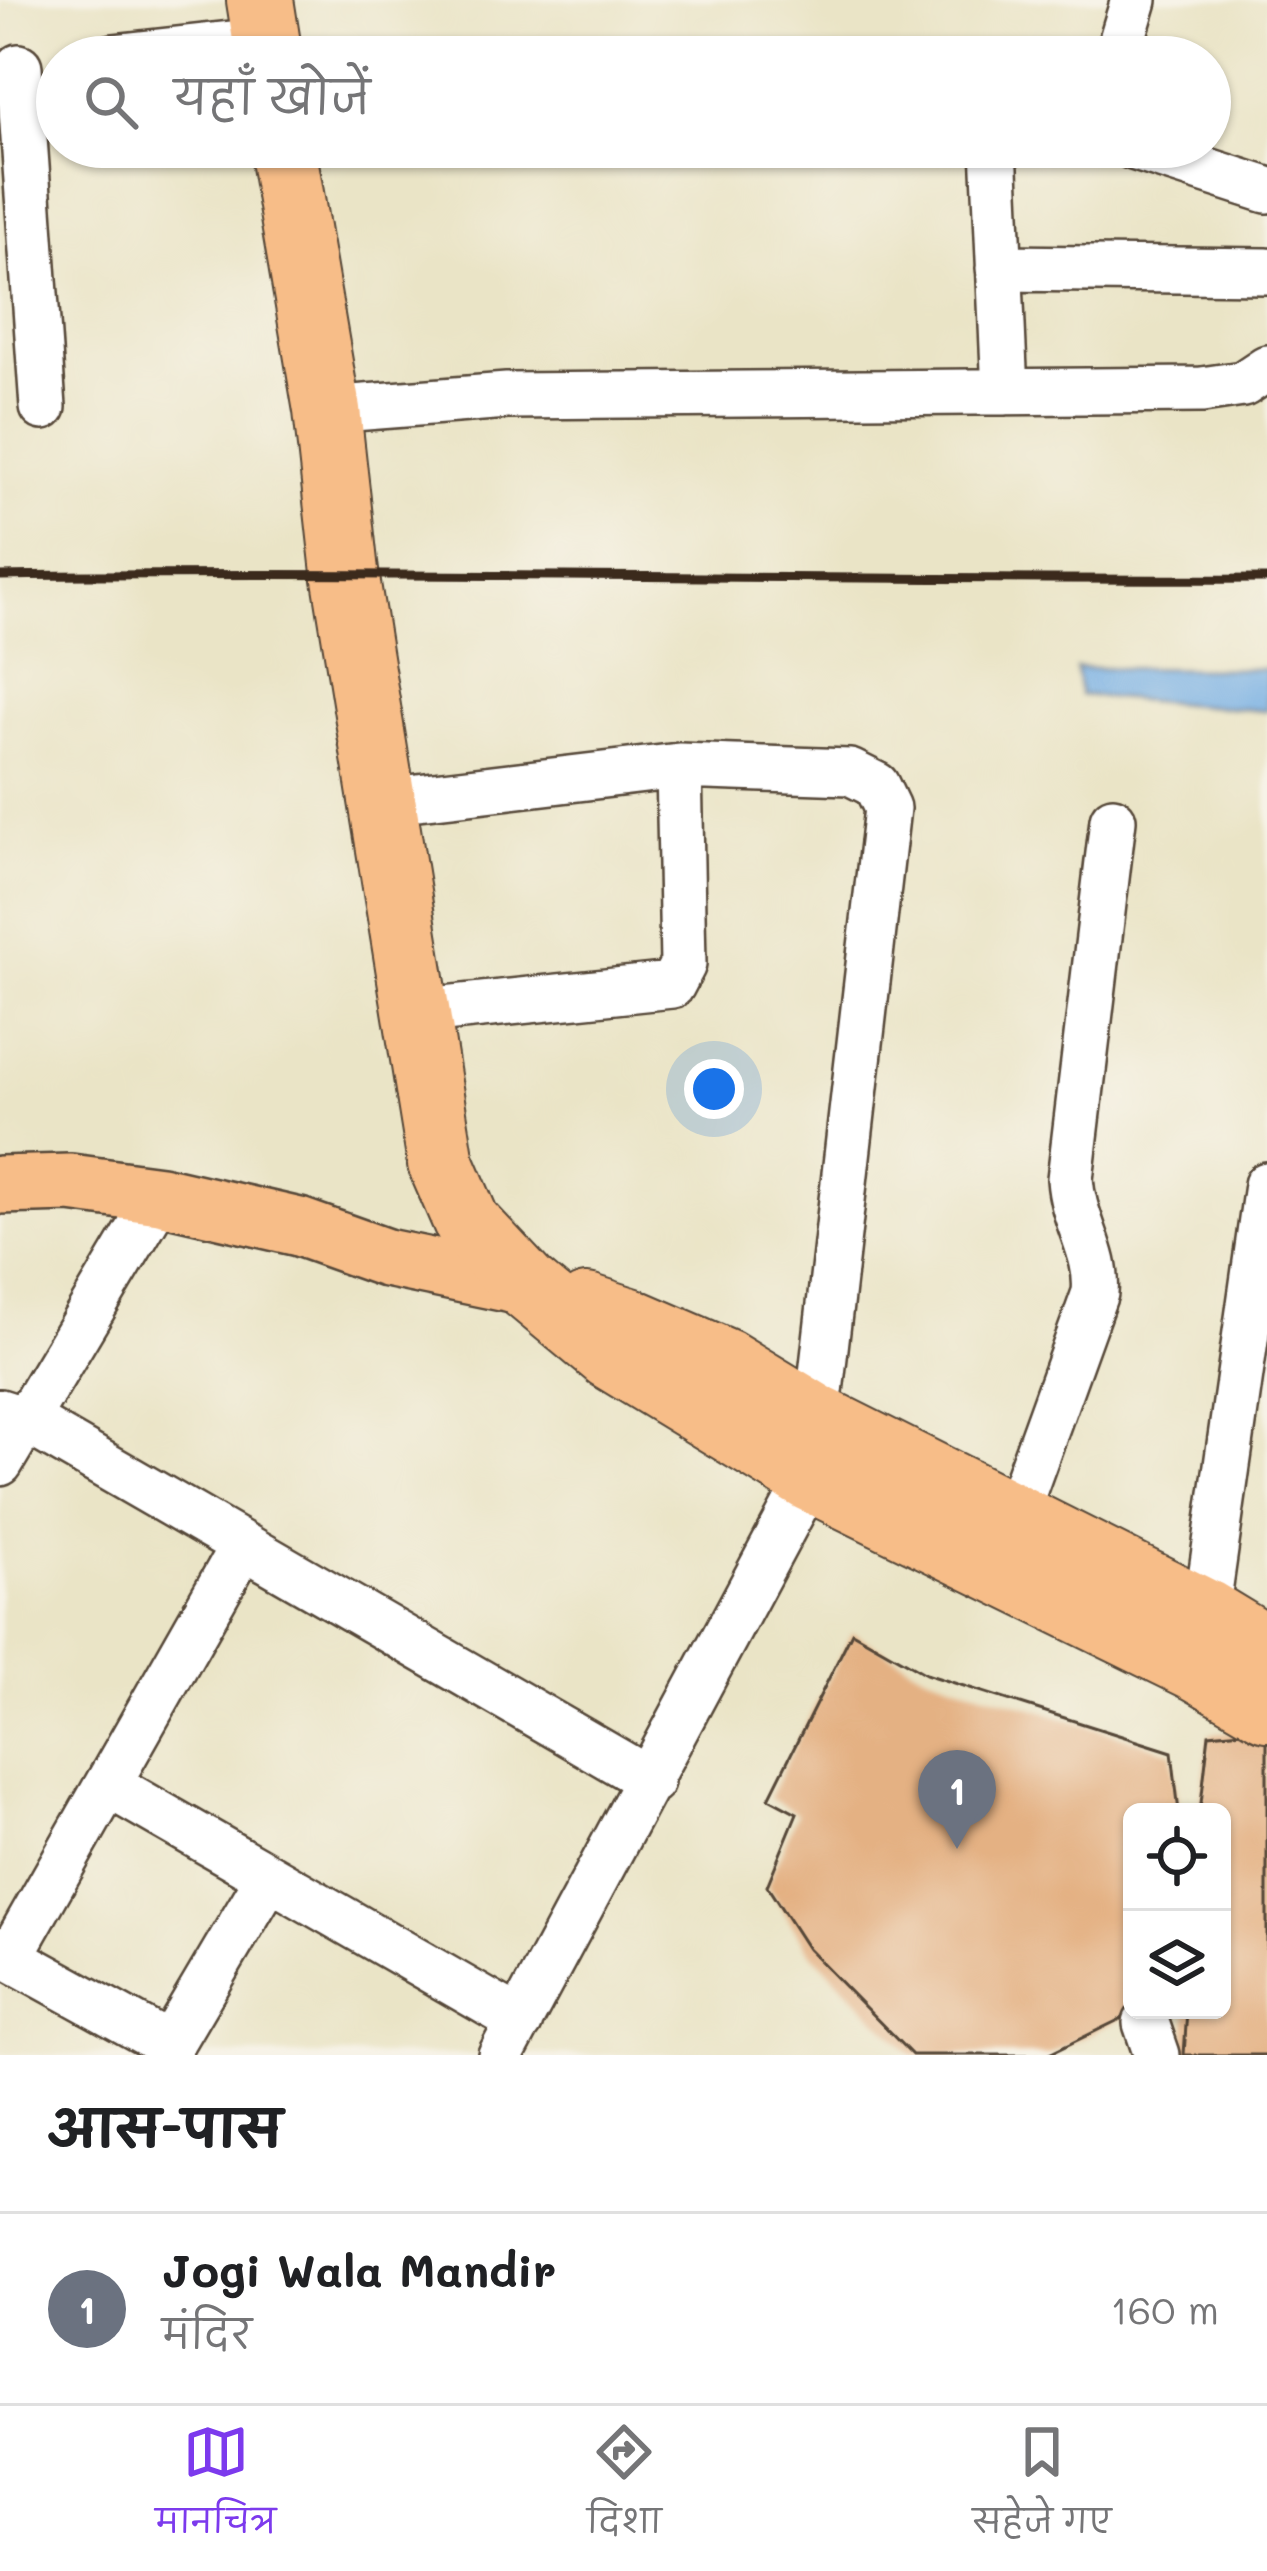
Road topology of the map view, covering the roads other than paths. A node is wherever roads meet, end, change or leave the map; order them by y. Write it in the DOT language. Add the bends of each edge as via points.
graph roads {
  1 [pos="1134,0"];
  2 [pos="1123,36"];
  3 [pos="25,67"];
  4 [pos="286,168"];
  5 [pos="995,168"];
  6 [pos="1198,168"];
  7 [pos="1267,190"];
  8 [pos="999,268"];
  9 [pos="1267,271"];
  10 [pos="1267,368"];
  11 [pos="1005,392"];
  12 [pos="43,407"];
  13 [pos="327,410"];
  14 [pos="679,766"];
  15 [pos="384,801"];
  16 [pos="1113,820"];
  17 [pos="416,1012"];
  18 [pos="0,1185"];
  19 [pos="1267,1185"];
  20 [pos="160,1195"];
  21 [pos="526,1287"];
  22 [pos="14,1416"];
  23 [pos="814,1448"];
  24 [pos="0,1463"];
  25 [pos="1013,1517"];
  26 [pos="243,1546"];
  27 [pos="1206,1613"];
  28 [pos="1267,1650"];
  29 [pos="1267,1708"];
  30 [pos="651,1781"];
  31 [pos="110,1785"];
  32 [pos="269,1877"];
  33 [pos="4,1955"];
  34 [pos="510,2038"];
  35 [pos="167,2050"];
  1 -- 2 [label="street"];
  3 -- 12 [label="street"];
  4 -- 13 [label="highway"];
  5 -- 8 [label="street"];
  6 -- 7 [label="street"];
  8 -- 9 [label="street"];
  8 -- 11 [label="street"];
  10 -- 11 [label="street" via="1244,384 1202,390"];
  11 -- 13 [label="street" via="507,396"];
  13 -- 15 [label="highway"];
  14 -- 15 [label="street"];
  14 -- 17 [label="street" via="683,964 672,986"];
  14 -- 23 [label="street" via="850,772 876,785 887,808"];
  15 -- 17 [label="highway"];
  16 -- 25 [label="street" via="1070,1179 1095,1293"];
  17 -- 21 [label="highway" via="441,1163 467,1223"];
  18 -- 20 [label="main road" via="70,1183"];
  19 -- 27 [label="street"];
  20 -- 21 [label="main road" via="386,1258"];
  20 -- 22 [label="street"];
  21 -- 23 [label="highway" via="610,1356"];
  22 -- 24 [label="street"];
  22 -- 26 [label="street"];
  23 -- 25 [label="highway"];
  23 -- 29 [label="highway"];
  23 -- 30 [label="street"];
  25 -- 27 [label="highway"];
  26 -- 30 [label="street"];
  26 -- 31 [label="street"];
  27 -- 28 [label="highway"];
  30 -- 34 [label="street"];
  31 -- 32 [label="street"];
  31 -- 33 [label="street"];
  32 -- 34 [label="street"];
  32 -- 35 [label="street"];
  33 -- 35 [label="street"];
}
